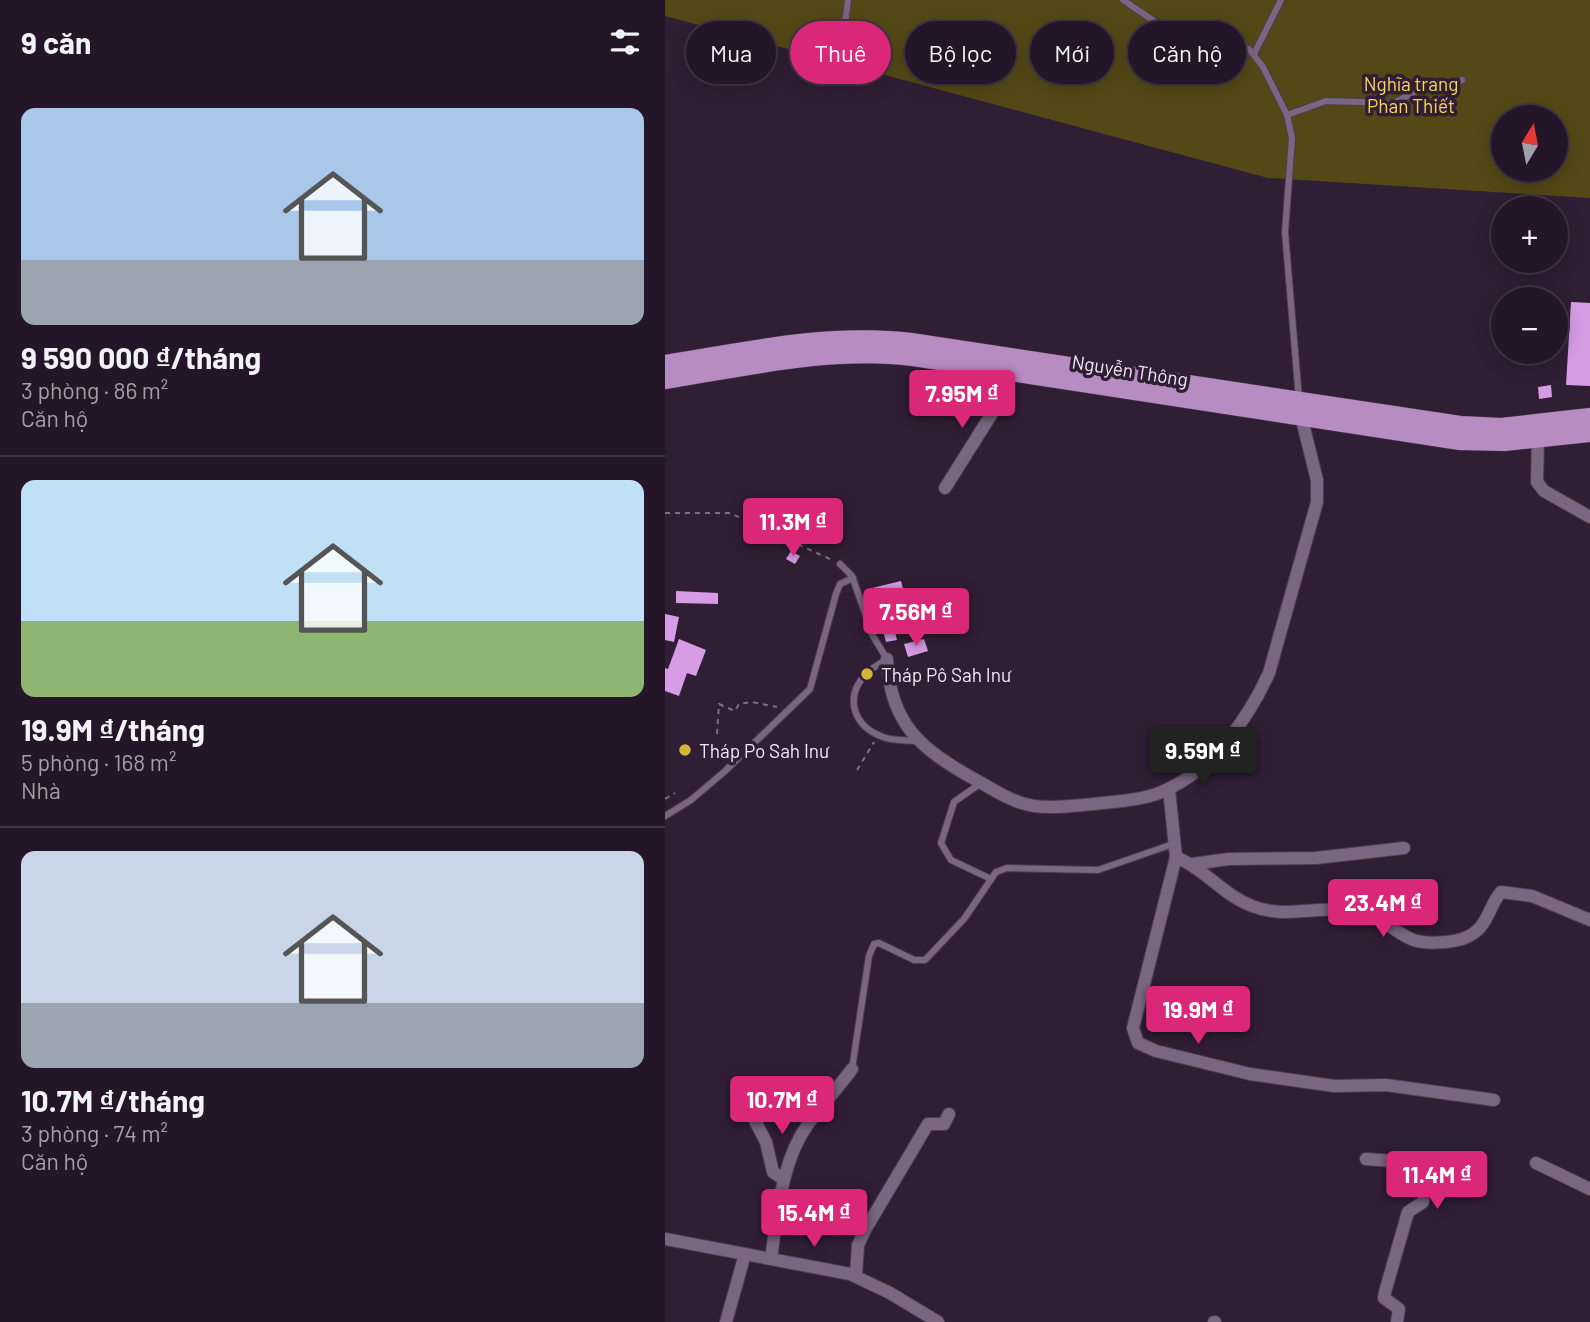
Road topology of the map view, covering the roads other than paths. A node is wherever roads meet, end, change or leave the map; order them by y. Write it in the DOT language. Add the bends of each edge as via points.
graph roads {
  1 [pos="848,0"];
  2 [pos="1123,0"];
  3 [pos="1281,0"];
  4 [pos="845,21"];
  5 [pos="1254,54"];
  6 [pos="1462,80"];
  7 [pos="1287,115"];
  8 [pos="665,364"];
  9 [pos="996,371"];
  10 [pos="665,380"];
  11 [pos="1300,409"];
  12 [pos="1590,417"];
  13 [pos="1590,433"];
  14 [pos="1538,439"];
  15 [pos="945,488"];
  16 [pos="1590,517"];
  17 [pos="840,564"];
  18 [pos="853,578"];
  19 [pos="887,659"];
  20 [pos="917,741"];
  21 [pos="981,783"];
  22 [pos="1170,789"];
  23 [pos="665,816"];
  24 [pos="1177,843"];
  25 [pos="1404,848"];
  26 [pos="1177,857"];
  27 [pos="1192,864"];
  28 [pos="989,878"];
  29 [pos="1590,920"];
  30 [pos="852,1069"];
  31 [pos="786,1091"];
  32 [pos="1494,1100"];
  33 [pos="827,1102"];
  34 [pos="949,1114"];
  35 [pos="753,1117"];
  36 [pos="1366,1159"];
  37 [pos="1536,1163"];
  38 [pos="783,1179"];
  39 [pos="1590,1189"];
  40 [pos="665,1238"];
  41 [pos="745,1254"];
  42 [pos="771,1258"];
  43 [pos="856,1276"];
  44 [pos="726,1322"];
  45 [pos="938,1322"];
  46 [pos="1397,1322"];
  1 -- 4 [label="lane"];
  2 -- 5 [label="lane" via="1178,37 1235,43"];
  3 -- 5 [label="lane"];
  5 -- 7 [label="lane"];
  6 -- 7 [label="lane" via="1448,87 1420,89 1394,103 1326,101"];
  7 -- 11 [label="lane" via="1292,138 1285,232"];
  8 -- 11 [label="main road, Nguyễn Thông" via="797,343 866,338"];
  9 -- 10 [label="main road, Nguyễn Thông" via="855,353"];
  9 -- 11 [label="main road, Nguyễn Thông"];
  9 -- 15 [label="street" via="1001,381 996,407"];
  11 -- 12 [label="main road, Nguyễn Thông" via="1482,427"];
  11 -- 14 [label="main road, Nguyễn Thông" via="1460,440"];
  11 -- 22 [label="street" via="1317,480 1317,502 1269,673 1219,749"];
  13 -- 14 [label="main road, Nguyễn Thông"];
  14 -- 16 [label="street" via="1537,482 1543,491"];
  17 -- 18 [label="lane"];
  18 -- 19 [label="lane" via="873,636"];
  18 -- 23 [label="lane" via="840,584 836,594 810,689 724,772"];
  19 -- 20 [label="street" via="891,688"];
  19 -- 20 [label="lane" via="864,675 852,697 854,712 859,723 883,737"];
  20 -- 21 [label="street"];
  21 -- 22 [label="street" via="1020,802 1046,806 1137,799"];
  21 -- 28 [label="lane" via="954,802 941,843 951,860"];
  22 -- 24 [label="street"];
  24 -- 26 [label="street"];
  24 -- 28 [label="lane" via="1098,870 1007,868"];
  25 -- 27 [label="street"];
  26 -- 27 [label="street"];
  26 -- 32 [label="street" via="1133,1028 1138,1043 1250,1074"];
  27 -- 29 [label="street" via="1251,906 1290,913 1356,911 1387,922 1416,940 1465,937 1487,920 1501,892 1532,896"];
  28 -- 30 [label="lane" via="964,919 925,960 914,960 879,943 871,947"];
  30 -- 33 [label="street"];
  31 -- 33 [label="street" via="811,1091"];
  33 -- 38 [label="street" via="807,1124"];
  34 -- 43 [label="street" via="944,1124 928,1124 865,1230 858,1245"];
  35 -- 38 [label="street" via="766,1142 773,1172"];
  36 -- 46 [label="street" via="1419,1163 1427,1168 1423,1202 1408,1212 1385,1292 1384,1298 1399,1309"];
  37 -- 39 [label="street"];
  38 -- 42 [label="street"];
  40 -- 41 [label="street"];
  41 -- 42 [label="street"];
  41 -- 44 [label="street"];
  42 -- 43 [label="street"];
  43 -- 45 [label="street"];
}
